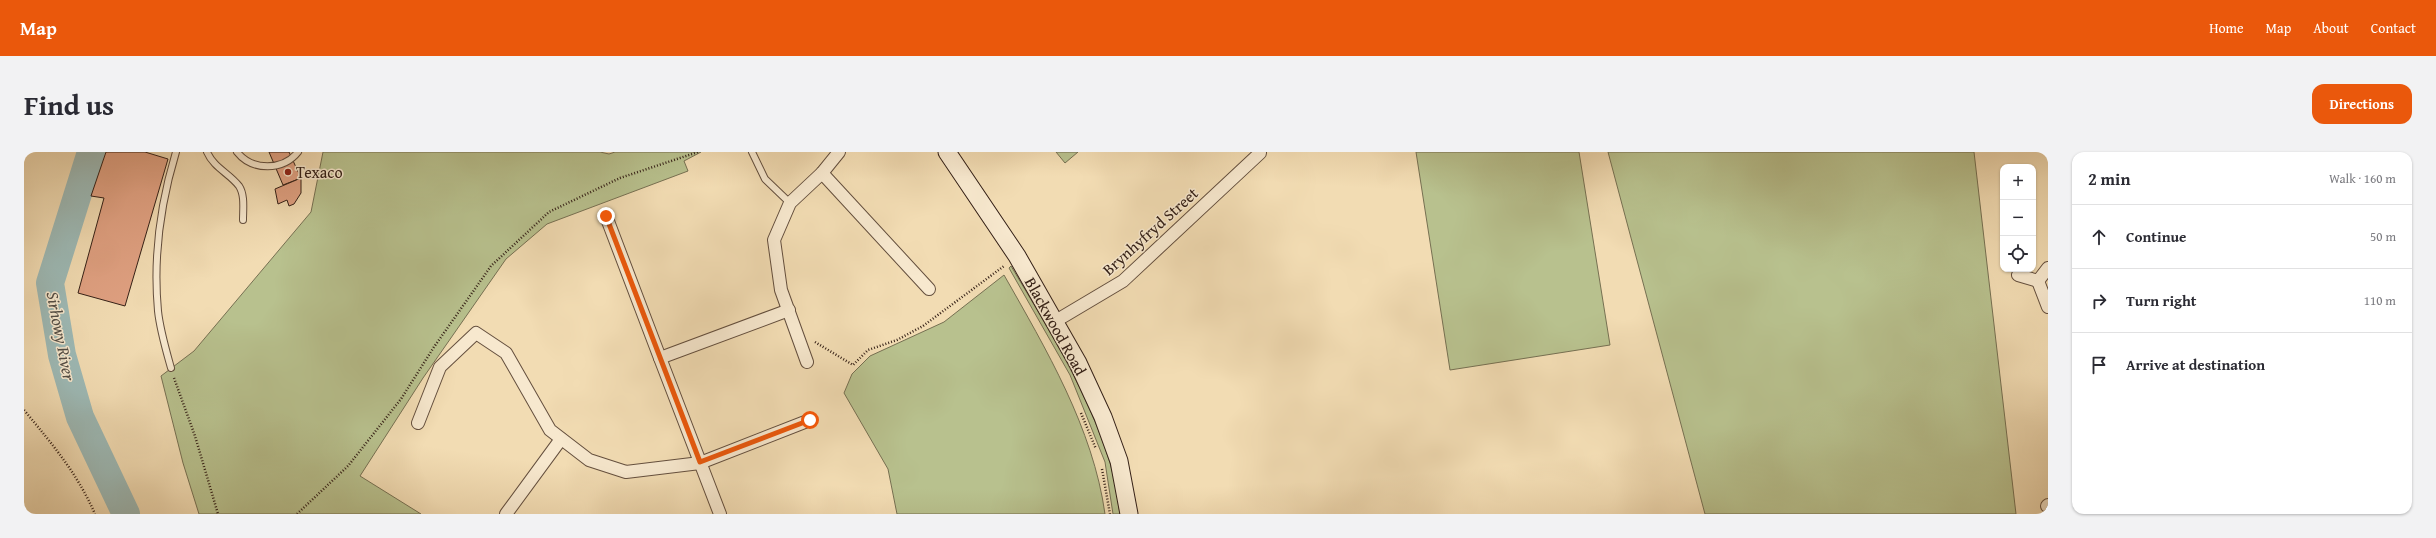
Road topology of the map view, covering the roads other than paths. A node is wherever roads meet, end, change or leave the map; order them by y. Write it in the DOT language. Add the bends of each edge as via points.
graph roads {
  1 [pos="176,152"];
  2 [pos="207,152"];
  3 [pos="237,152"];
  4 [pos="298,152"];
  5 [pos="752,152"];
  6 [pos="839,152"];
  7 [pos="946,152"];
  8 [pos="1260,153"];
  9 [pos="822,172"];
  10 [pos="790,202"];
  11 [pos="606,216"];
  12 [pos="244,220"];
  13 [pos="2048,268"];
  14 [pos="2018,275"];
  15 [pos="2038,281"];
  16 [pos="929,289"];
  17 [pos="2048,307"];
  18 [pos="788,310"];
  19 [pos="1054,322"];
  20 [pos="660,358"];
  21 [pos="807,362"];
  22 [pos="171,368"];
  23 [pos="810,420"];
  24 [pos="418,423"];
  25 [pos="561,439"];
  26 [pos="700,462"];
  27 [pos="506,514"];
  28 [pos="720,514"];
  29 [pos="1129,514"];
  1 -- 22 [label="lane" via="160,214 156,260 158,313"];
  2 -- 12 [label="lane" via="216,167 239,186 243,197"];
  3 -- 4 [label="lane" via="245,161 271,167 292,159"];
  5 -- 10 [label="lane" via="765,179"];
  6 -- 9 [label="street"];
  7 -- 19 [label="main road, Blackwood Road" via="1017,256"];
  8 -- 19 [label="street, Brynhyfryd Street" via="1123,281"];
  9 -- 10 [label="street"];
  9 -- 16 [label="street"];
  10 -- 18 [label="street" via="774,240 781,290"];
  11 -- 20 [label="street"];
  13 -- 15 [label="street"];
  14 -- 15 [label="street"];
  15 -- 17 [label="street"];
  18 -- 20 [label="street"];
  18 -- 21 [label="street"];
  19 -- 29 [label="main road, Blackwood Road" via="1078,363 1103,417 1119,461"];
  20 -- 26 [label="street"];
  23 -- 26 [label="street"];
  24 -- 25 [label="street" via="440,367 476,333 506,353 550,430"];
  25 -- 26 [label="street" via="589,460 626,472"];
  25 -- 27 [label="street"];
  26 -- 28 [label="street"];
}
